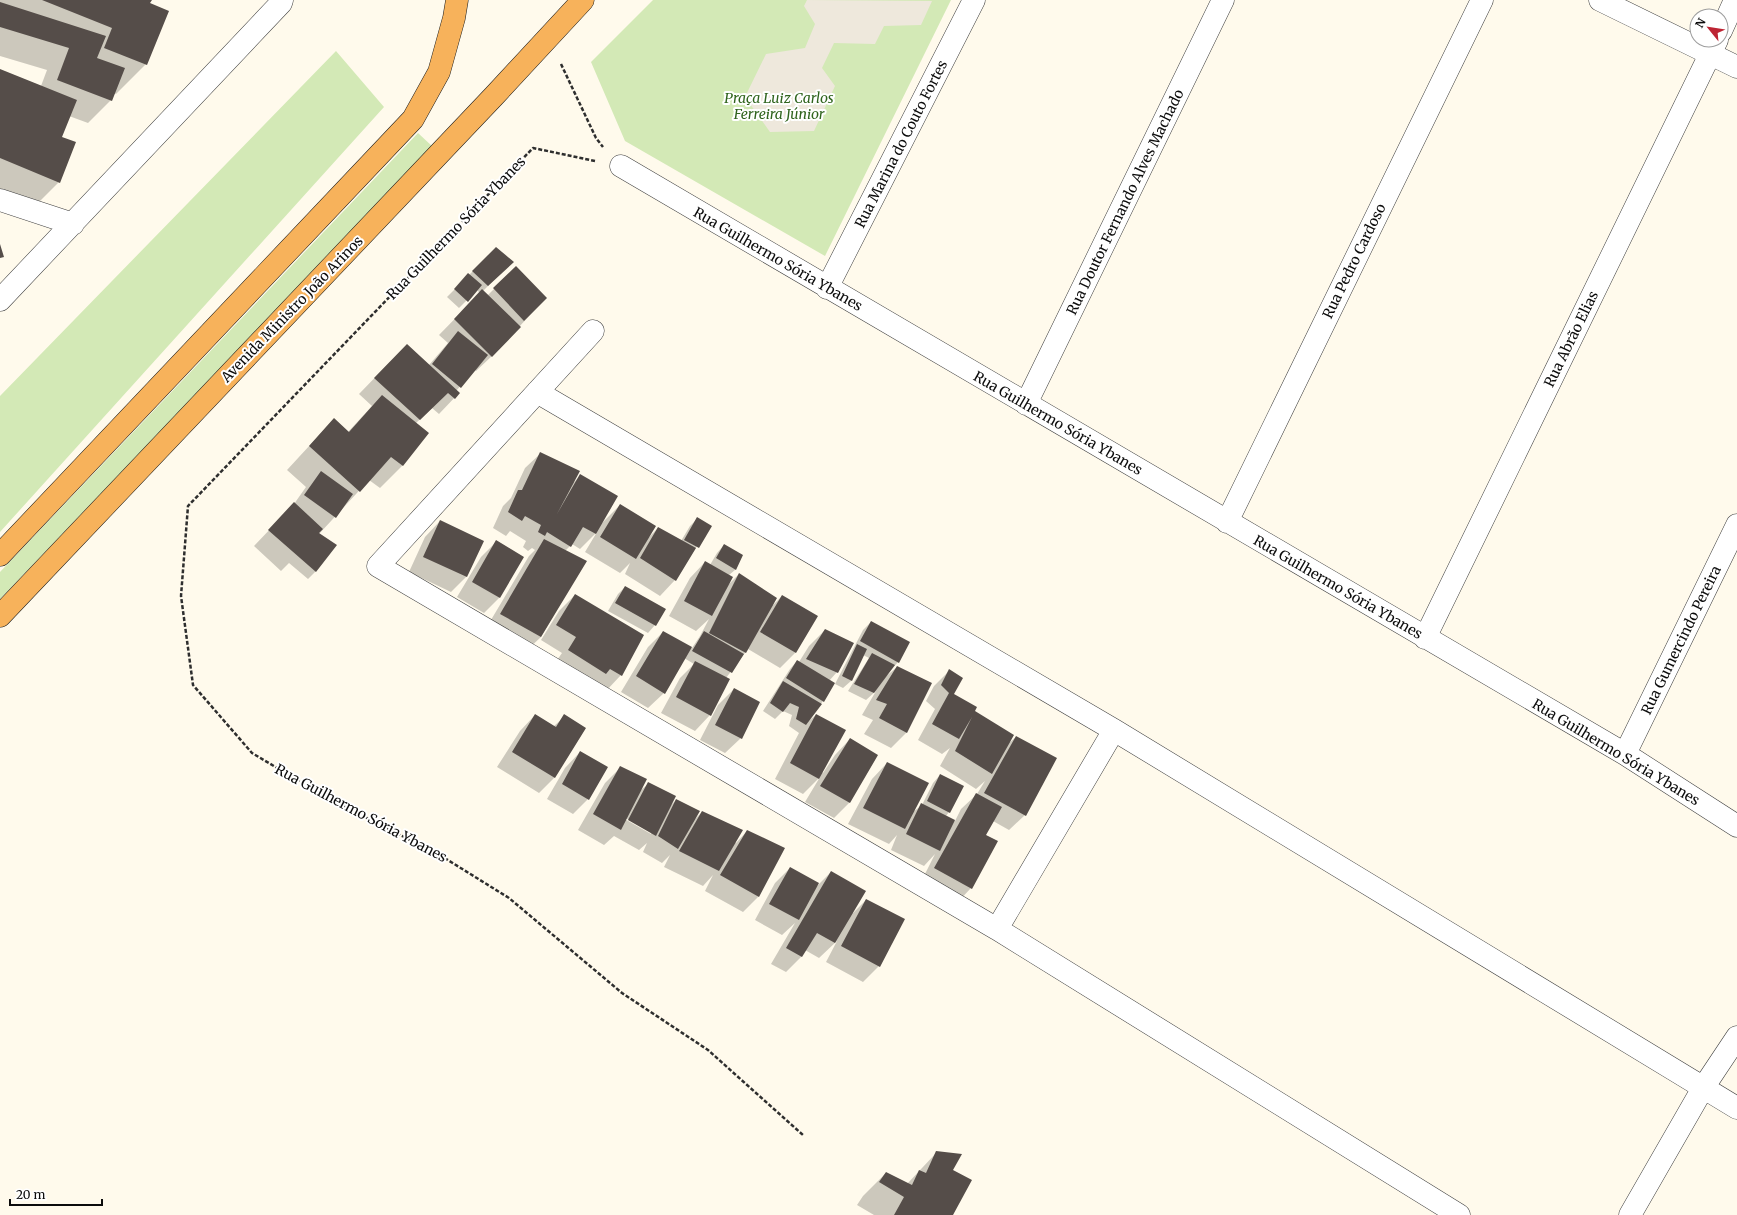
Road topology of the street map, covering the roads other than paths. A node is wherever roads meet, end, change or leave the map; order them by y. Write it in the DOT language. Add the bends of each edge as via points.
graph roads {
  1 [pos="282,0"];
  2 [pos="457,0"];
  3 [pos="583,0"];
  4 [pos="974,0"];
  5 [pos="1223,0"];
  6 [pos="1482,0"];
  7 [pos="1600,0"];
  8 [pos="1736,0"];
  9 [pos="1729,14"];
  10 [pos="1689,37"];
  11 [pos="1714,48"];
  12 [pos="1715,48"];
  13 [pos="1737,67"];
  14 [pos="620,166"];
  15 [pos="0,200"];
  16 [pos="73,224"];
  17 [pos="827,288"];
  18 [pos="0,300"];
  19 [pos="593,331"];
  20 [pos="537,392"];
  21 [pos="1026,404"];
  22 [pos="1227,522"];
  23 [pos="1737,525"];
  24 [pos="0,555"];
  25 [pos="0,616"];
  26 [pos="1425,638"];
  27 [pos="1114,730"];
  28 [pos="1625,754"];
  29 [pos="1737,826"];
  30 [pos="997,929"];
  31 [pos="1737,1036"];
  32 [pos="1703,1088"];
  33 [pos="1737,1108"];
  34 [pos="1460,1215"];
  35 [pos="1630,1215"];
  1 -- 16 [label="street"];
  2 -- 24 [label="highway" via="439,72 413,120"];
  3 -- 25 [label="highway, Avenida Ministro João Arinos"];
  4 -- 17 [label="street, Rua Marina do Couto Fortes"];
  5 -- 21 [label="street, Rua Doutor Fernando Alves Machado"];
  6 -- 22 [label="street, Rua Pedro Cardoso"];
  7 -- 10 [label="street"];
  8 -- 9 [label="street"];
  11 -- 26 [label="street, Rua Abrão Elias"];
  12 -- 13 [label="street"];
  14 -- 17 [label="street, Rua Guilhermo Sória Ybanes"];
  15 -- 16 [label="street"];
  16 -- 18 [label="street"];
  17 -- 21 [label="street, Rua Guilhermo Sória Ybanes"];
  19 -- 20 [label="street"];
  20 -- 27 [label="street"];
  20 -- 30 [label="street" via="378,566"];
  21 -- 22 [label="street, Rua Guilhermo Sória Ybanes"];
  22 -- 26 [label="street, Rua Guilhermo Sória Ybanes"];
  23 -- 28 [label="street, Rua Gumercindo Pereira"];
  26 -- 28 [label="street, Rua Guilhermo Sória Ybanes"];
  27 -- 30 [label="street"];
  27 -- 32 [label="street"];
  28 -- 29 [label="street, Rua Guilhermo Sória Ybanes"];
  30 -- 34 [label="street"];
  31 -- 32 [label="street"];
  32 -- 33 [label="street"];
  32 -- 35 [label="street"];
}
